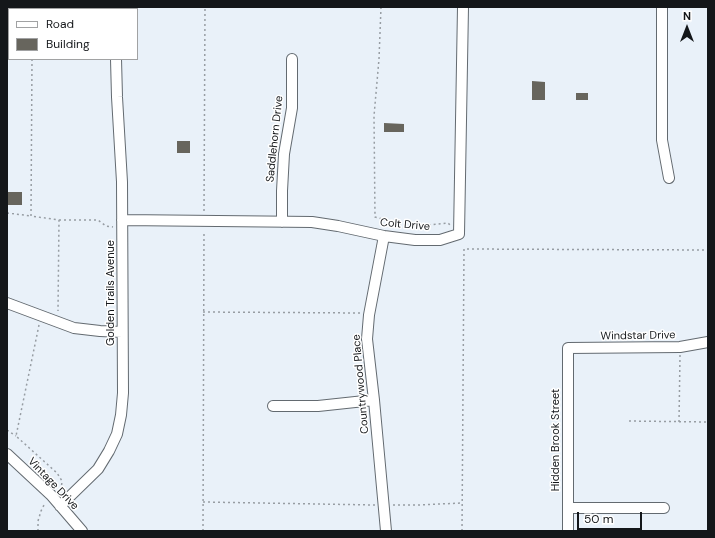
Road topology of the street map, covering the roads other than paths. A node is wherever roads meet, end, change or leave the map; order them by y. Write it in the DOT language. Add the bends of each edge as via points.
graph roads {
  1 [pos="463,7"];
  2 [pos="662,7"];
  3 [pos="292,59"];
  4 [pos="116,60"];
  5 [pos="668,178"];
  6 [pos="282,222"];
  7 [pos="123,224"];
  8 [pos="384,236"];
  9 [pos="7,303"];
  10 [pos="122,332"];
  11 [pos="708,342"];
  12 [pos="568,348"];
  13 [pos="374,400"];
  14 [pos="273,406"];
  15 [pos="7,454"];
  16 [pos="60,506"];
  17 [pos="568,508"];
  18 [pos="664,508"];
  19 [pos="82,531"];
  20 [pos="386,531"];
  21 [pos="568,531"];
  1 -- 8 [label="street, Colt Drive" via="459,234 440,240"];
  2 -- 5 [label="street" via="662,140"];
  3 -- 6 [label="street, Saddlehorn Drive" via="292,108 284,154"];
  4 -- 7 [label="street, Golden Trails Avenue"];
  6 -- 7 [label="street, Colt Drive"];
  6 -- 8 [label="street, Colt Drive" via="312,222"];
  7 -- 10 [label="street, Golden Trails Avenue"];
  8 -- 13 [label="street, Countrywood Place" via="367,339"];
  9 -- 10 [label="street" via="74,328"];
  10 -- 16 [label="street, Golden Trails Avenue" via="123,393 117,434 98,469"];
  11 -- 12 [label="street, Windstar Drive" via="680,348"];
  12 -- 17 [label="street, Hidden Brook Street"];
  13 -- 14 [label="street" via="318,406"];
  13 -- 20 [label="street, Countrywood Place"];
  15 -- 16 [label="street, Vintage Drive"];
  16 -- 19 [label="street, Vintage Drive"];
  17 -- 18 [label="street"];
  17 -- 21 [label="street, Hidden Brook Street"];
}
